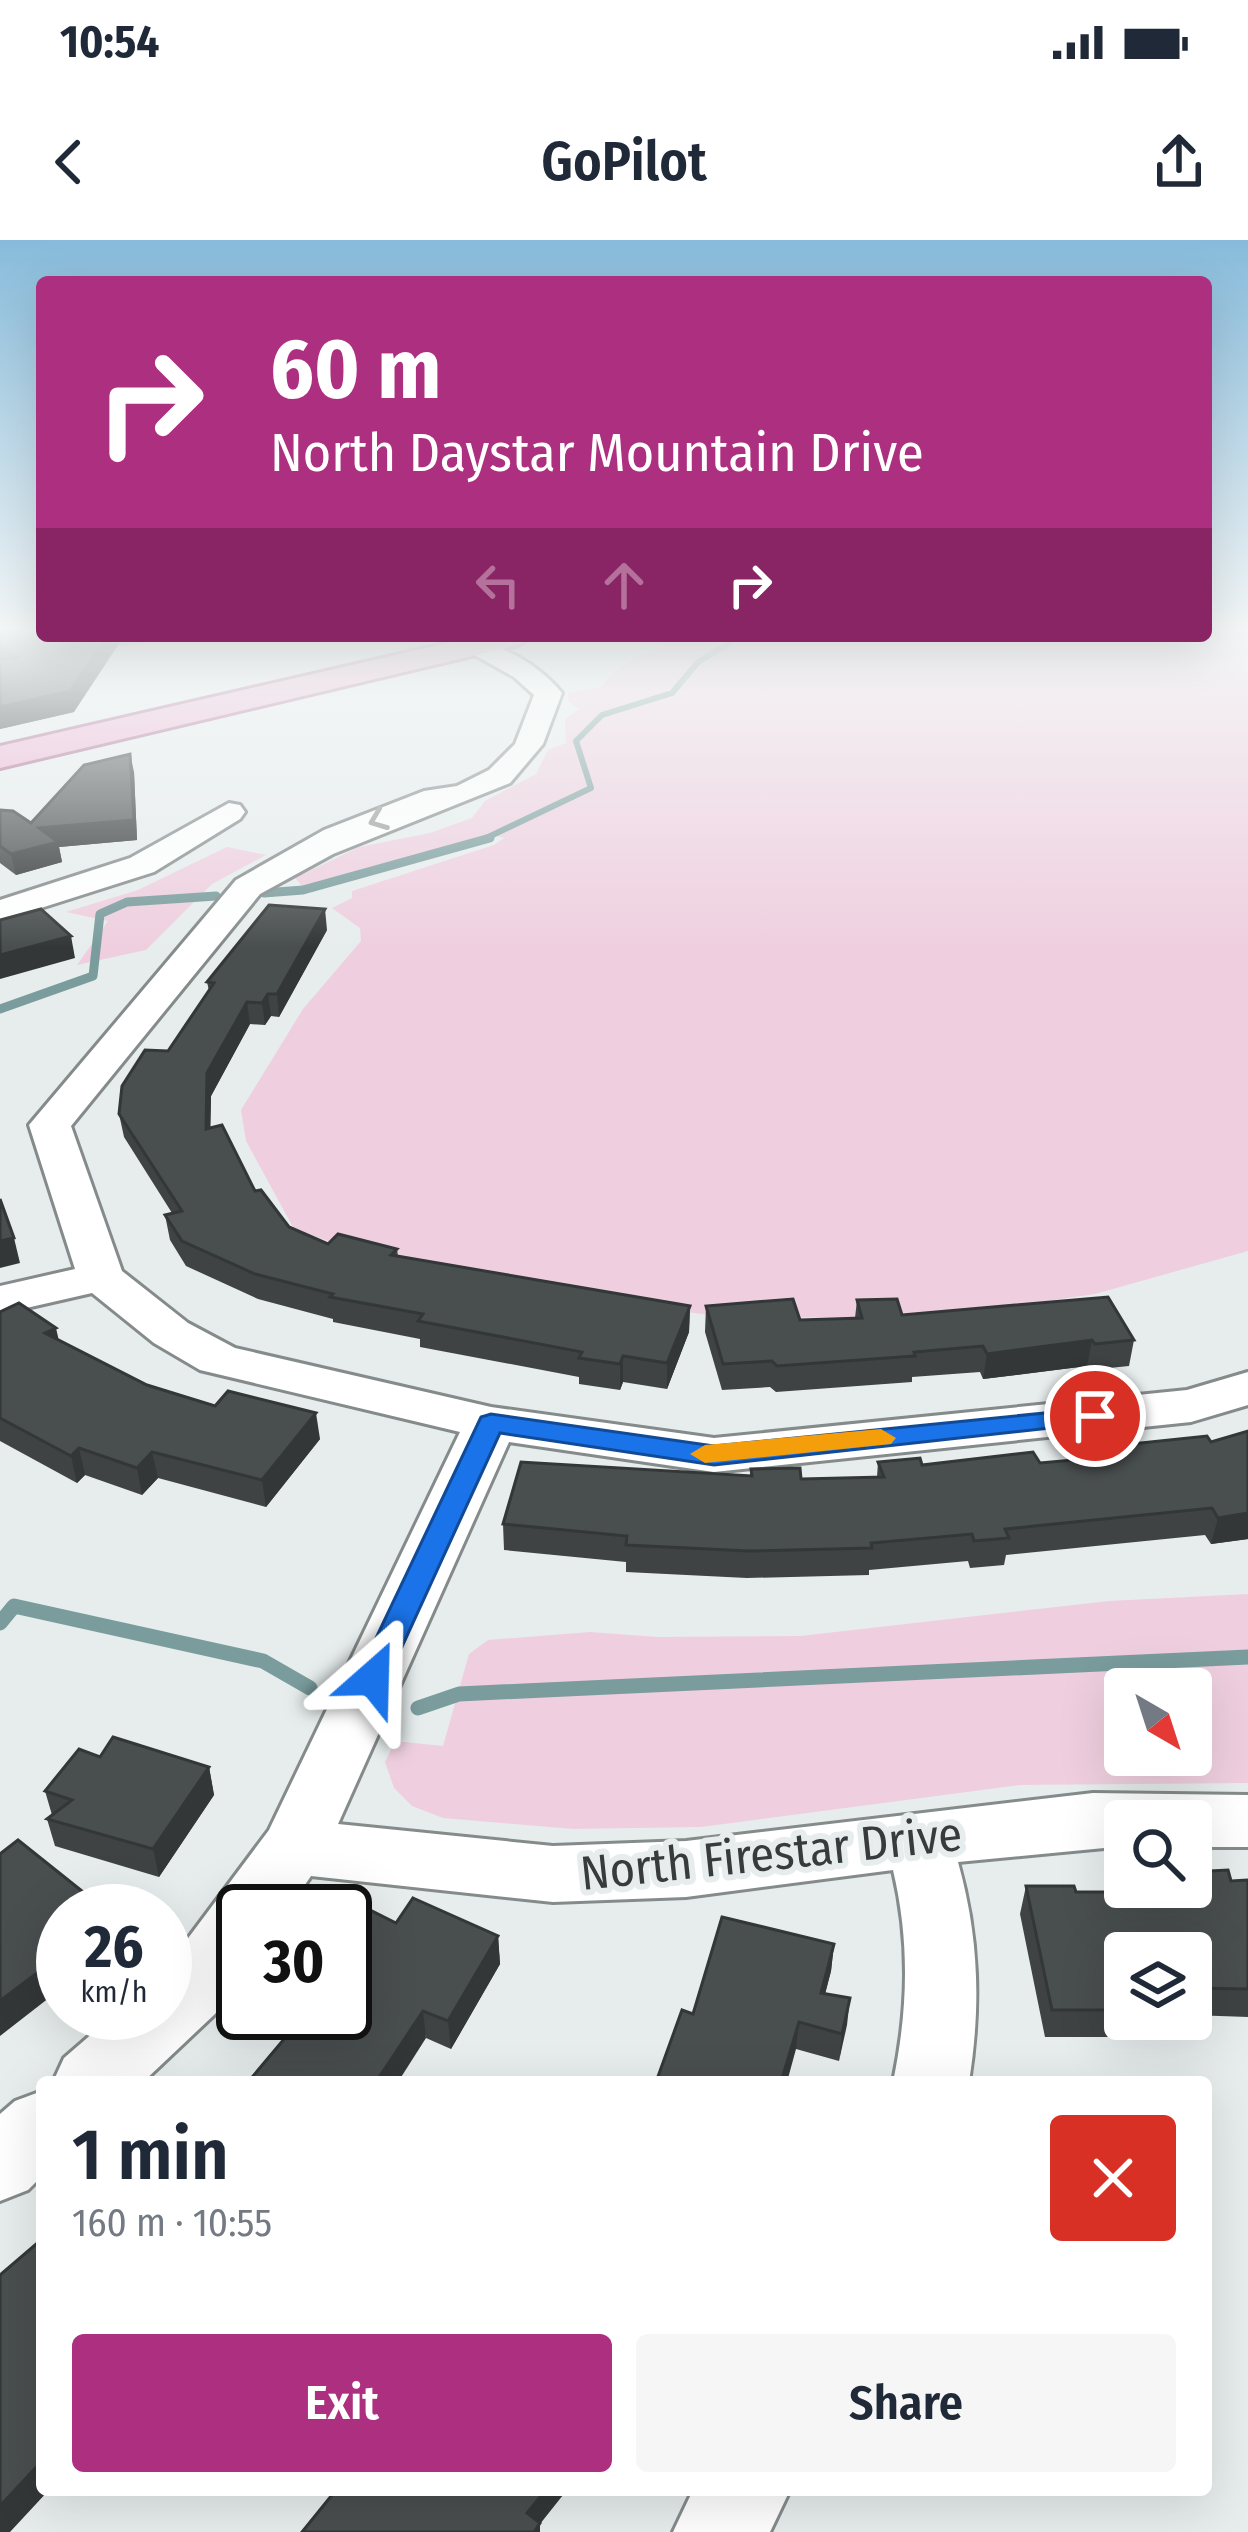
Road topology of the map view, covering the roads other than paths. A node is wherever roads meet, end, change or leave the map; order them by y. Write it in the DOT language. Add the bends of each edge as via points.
graph roads {
  1 [pos="96,734"];
  2 [pos="535,734"];
  3 [pos="0,758"];
  4 [pos="229,812"];
  5 [pos="0,911"];
  6 [pos="101,1277"];
  7 [pos="0,1300"];
  8 [pos="1248,1388"];
  9 [pos="491,1423"];
  10 [pos="1248,1821"];
  11 [pos="919,1840"];
  12 [pos="294,1847"];
  13 [pos="267,1884"];
  14 [pos="216,1956"];
  15 [pos="98,2076"];
  16 [pos="932,2076"];
  17 [pos="36,2131"];
  18 [pos="0,2164"];
  19 [pos="741,2496"];
  20 [pos="718,2532"];
  1 -- 3 [label="main road"];
  2 -- 6 [label="street" via="516,768 322,847 248,887 50,1126"];
  4 -- 5 [label="street" via="142,865"];
  6 -- 7 [label="street"];
  6 -- 9 [label="street" via="218,1359"];
  8 -- 9 [label="street" via="1190,1406 714,1455"];
  9 -- 12 [label="street"];
  10 -- 11 [label="street, North Firestar Drive" via="1094,1819"];
  11 -- 12 [label="street, North Firestar Drive" via="686,1869 553,1874"];
  11 -- 16 [label="street" via="940,1921 942,2020"];
  12 -- 13 [label="street"];
  14 -- 15 [label="street" via="190,1992"];
  17 -- 18 [label="street"];
  19 -- 20 [label="street"];
}
